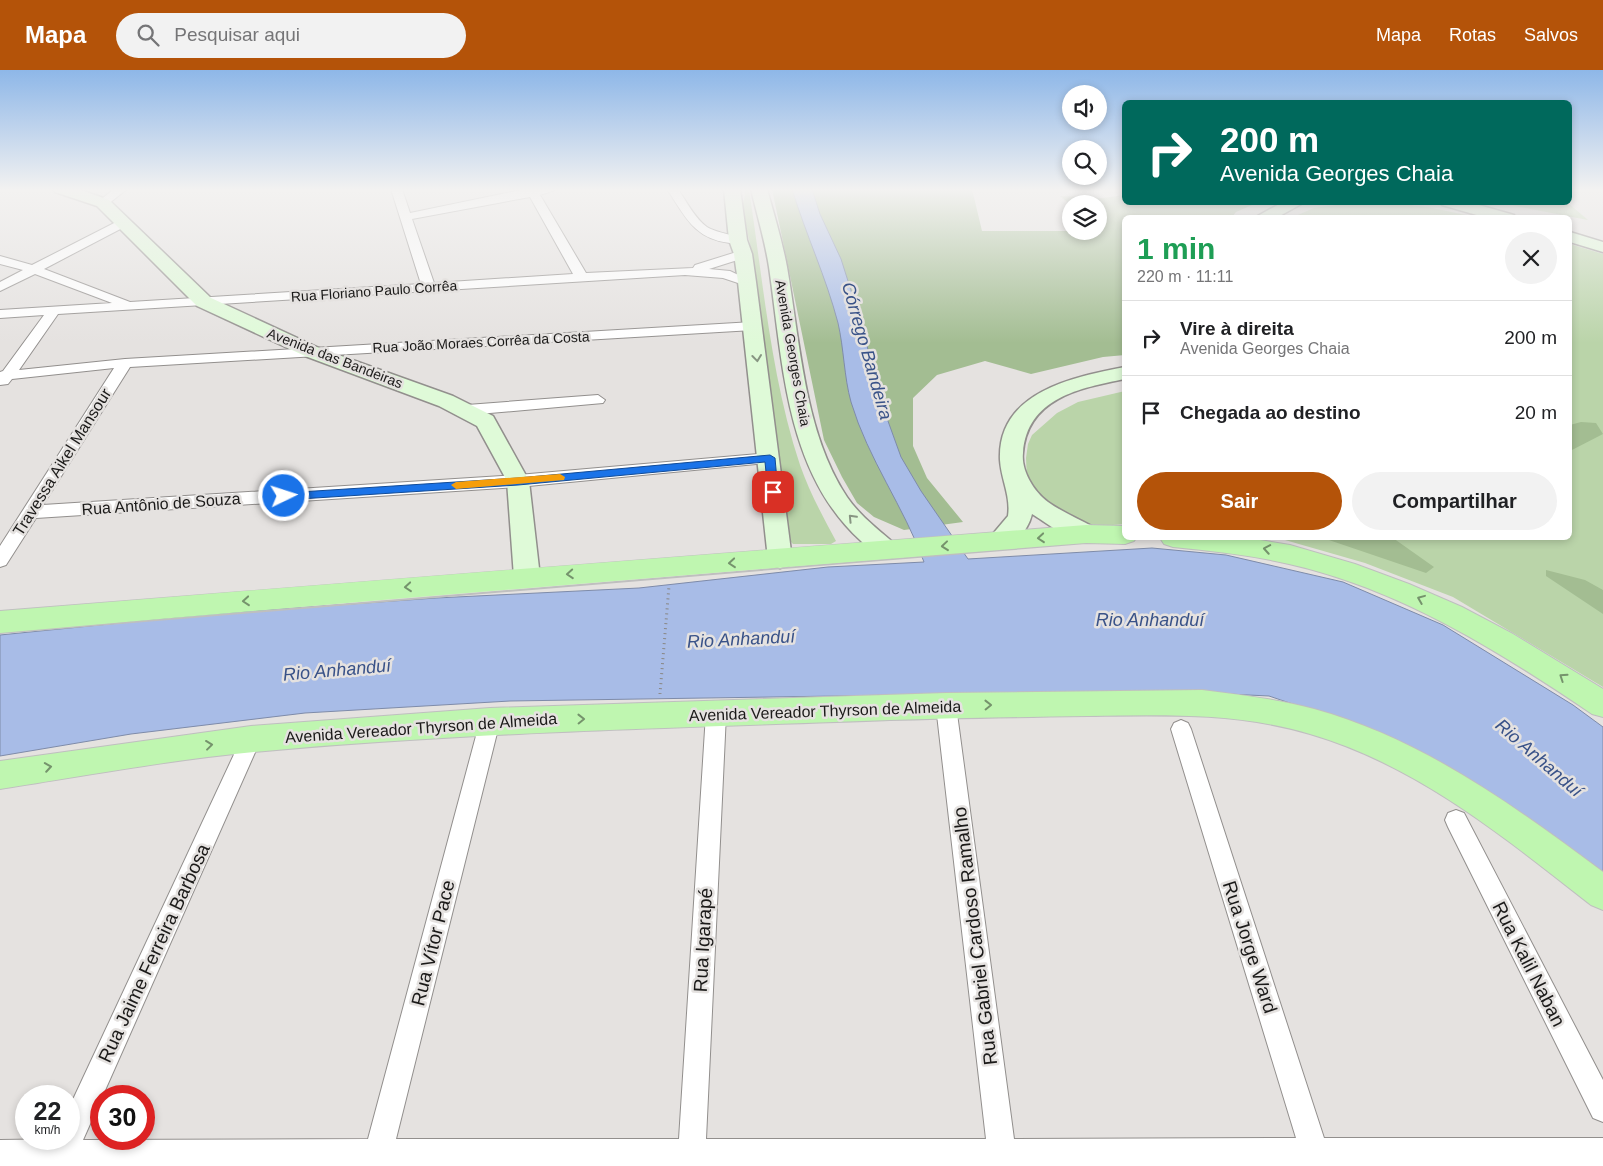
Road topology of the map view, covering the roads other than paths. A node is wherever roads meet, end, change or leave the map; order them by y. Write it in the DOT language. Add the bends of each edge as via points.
graph roads {
  1 [pos="89,240"];
  2 [pos="142,240"];
  3 [pos="414,240"];
  4 [pos="560,240"];
  5 [pos="723,240"];
  6 [pos="740,240"];
  7 [pos="772,240"];
  8 [pos="1580,240"];
  9 [pos="741,247"];
  10 [pos="1603,247"];
  11 [pos="0,260"];
  12 [pos="778,265"];
  13 [pos="33,269"];
  14 [pos="685,271"];
  15 [pos="582,278"];
  16 [pos="747,282"];
  17 [pos="0,287"];
  18 [pos="429,287"];
  19 [pos="204,302"];
  20 [pos="130,306"];
  21 [pos="54,311"];
  22 [pos="0,314"];
  23 [pos="753,326"];
  24 [pos="312,352"];
  25 [pos="125,363"];
  26 [pos="1122,374"];
  27 [pos="2,378"];
  28 [pos="598,400"];
  29 [pos="467,410"];
  30 [pos="770,458"];
  31 [pos="1015,477"];
  32 [pos="518,481"];
  33 [pos="30,512"];
  34 [pos="1086,534"];
  35 [pos="1122,535"];
  36 [pos="1191,540"];
  37 [pos="986,542"];
  38 [pos="887,551"];
  39 [pos="780,559"];
  40 [pos="0,560"];
  41 [pos="527,577"];
  42 [pos="0,622"];
  43 [pos="1603,705"];
  44 [pos="946,706"];
  45 [pos="716,714"];
  46 [pos="490,721"];
  47 [pos="1180,729"];
  48 [pos="251,739"];
  49 [pos="0,775"];
  50 [pos="1456,820"];
  51 [pos="1603,893"];
  52 [pos="1603,1108"];
  53 [pos="1603,1152"];
  54 [pos="0,1154"];
  55 [pos="1317,1159"];
  56 [pos="59,1160"];
  57 [pos="377,1160"];
  58 [pos="691,1160"];
  59 [pos="1002,1160"];
  1 -- 13 [label="street"];
  2 -- 19 [label="street, Avenida das Bandeiras"];
  3 -- 18 [label="street"];
  4 -- 15 [label="street"];
  5 -- 9 [label="street"];
  6 -- 9 [label="street"];
  7 -- 12 [label="street, Avenida Georges Chaia"];
  8 -- 10 [label="street"];
  9 -- 12 [label="street"];
  9 -- 14 [label="street"];
  9 -- 16 [label="street"];
  11 -- 13 [label="street"];
  38 -- 12 [label="street, Avenida Georges Chaia, one-way" via="850,517 836,498 812,450 798,396"];
  13 -- 17 [label="street"];
  13 -- 20 [label="street"];
  14 -- 15 [label="street, Rua Floriano Paulo Corrêa"];
  14 -- 16 [label="street, Rua Floriano Paulo Corrêa" via="725,274"];
  15 -- 18 [label="street, Rua Floriano Paulo Corrêa"];
  16 -- 23 [label="street"];
  18 -- 19 [label="street, Rua Floriano Paulo Corrêa"];
  19 -- 20 [label="street, Rua Floriano Paulo Corrêa"];
  19 -- 24 [label="street, Avenida das Bandeiras"];
  20 -- 21 [label="street, Rua Floriano Paulo Corrêa"];
  21 -- 22 [label="street, Rua Floriano Paulo Corrêa"];
  21 -- 27 [label="street"];
  23 -- 24 [label="street, Rua João Moraes Corrêa da Costa"];
  23 -- 30 [label="street, one-way"];
  24 -- 25 [label="street, Rua João Moraes Corrêa da Costa"];
  24 -- 29 [label="street, Avenida das Bandeiras"];
  25 -- 27 [label="street, Rua João Moraes Corrêa da Costa"];
  25 -- 33 [label="street, Travessa Aikel Mansour"];
  26 -- 31 [label="street" via="1069,385 1030,409 1013,440 1011,459"];
  28 -- 29 [label="street"];
  29 -- 32 [label="street, Avenida das Bandeiras" via="485,421"];
  30 -- 32 [label="street, Rua Antônio de Souza"];
  30 -- 39 [label="street"];
  31 -- 34 [label="street" via="1038,507"];
  31 -- 37 [label="street" via="1020,498 1018,521"];
  32 -- 33 [label="street, Rua Antônio de Souza"];
  32 -- 41 [label="street, Avenida das Bandeiras"];
  33 -- 40 [label="street, Travessa Aikel Mansour"];
  34 -- 35 [label="main road"];
  34 -- 37 [label="main road, one-way"];
  43 -- 36 [label="main road, one-way" via="1544,664 1441,608 1356,572 1270,549"];
  37 -- 38 [label="main road, one-way"];
  38 -- 39 [label="main road"];
  39 -- 41 [label="main road, one-way"];
  41 -- 42 [label="main road, one-way"];
  44 -- 45 [label="main road, Avenida Vereador Thyrson de Almeida"];
  44 -- 51 [label="main road, Avenida Vereador Thyrson de Almeida, one-way" via="1202,702 1273,712 1315,722 1390,752 1456,787 1514,825"];
  44 -- 59 [label="street, Rua Gabriel Cardoso Ramalho"];
  46 -- 45 [label="main road, Avenida Vereador Thyrson de Almeida, one-way"];
  45 -- 58 [label="street, Rua Igarapé"];
  46 -- 48 [label="main road, Avenida Vereador Thyrson de Almeida"];
  46 -- 57 [label="street, Rua Vítor Pace"];
  47 -- 55 [label="street, Rua Jorge Ward"];
  49 -- 48 [label="main road, Avenida Vereador Thyrson de Almeida, one-way"];
  48 -- 56 [label="street, Rua Jaime Ferreira Barbosa"];
  50 -- 52 [label="street, Rua Kalil Naban"];
  53 -- 55 [label="street"];
  54 -- 56 [label="street"];
  55 -- 59 [label="street"];
  56 -- 57 [label="street"];
  57 -- 58 [label="street"];
  58 -- 59 [label="street"];
}
